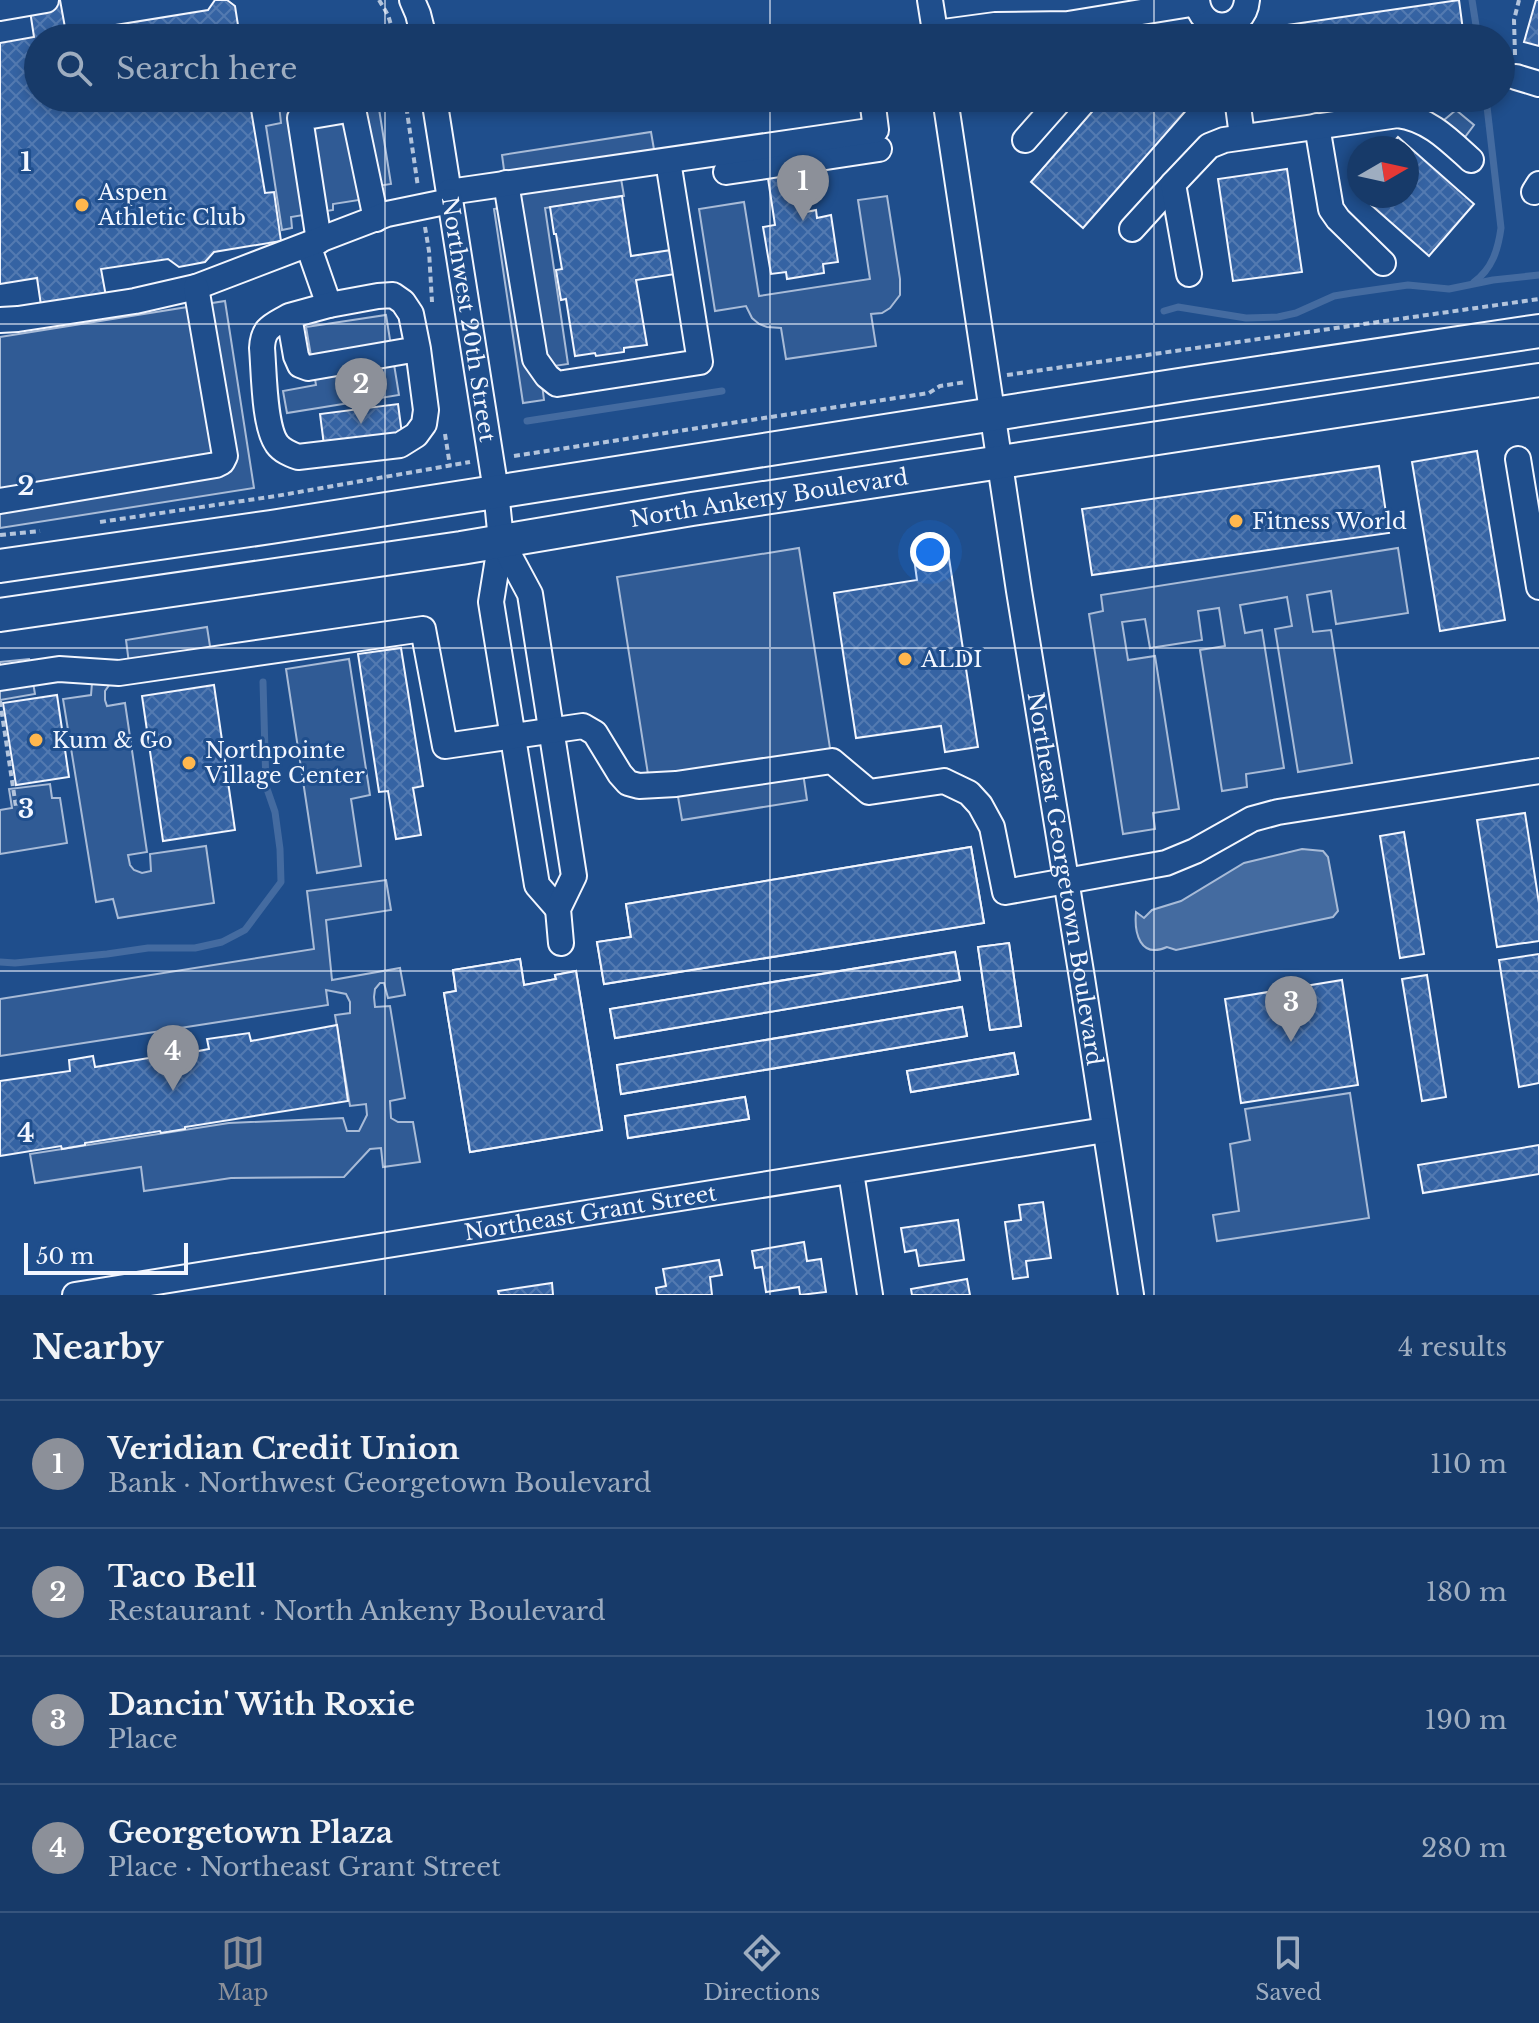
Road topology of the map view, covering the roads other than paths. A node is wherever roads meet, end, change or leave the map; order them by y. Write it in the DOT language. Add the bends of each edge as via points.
graph roads {
  1 [pos="46,0"];
  2 [pos="412,0"];
  3 [pos="930,0"];
  4 [pos="1247,0"];
  5 [pos="1197,2"];
  6 [pos="0,8"];
  7 [pos="420,24"];
  8 [pos="934,24"];
  9 [pos="1117,24"];
  10 [pos="1212,24"];
  11 [pos="1233,24"];
  12 [pos="335,112"];
  13 [pos="354,112"];
  14 [pos="436,112"];
  15 [pos="874,112"];
  16 [pos="947,112"];
  17 [pos="1050,112"];
  18 [pos="1239,112"];
  19 [pos="1317,126"];
  20 [pos="1242,136"];
  21 [pos="1025,140"];
  22 [pos="879,149"];
  23 [pos="1471,160"];
  24 [pos="668,161"];
  25 [pos="726,172"];
  26 [pos="506,183"];
  27 [pos="1173,184"];
  28 [pos="450,196"];
  29 [pos="376,219"];
  30 [pos="1132,229"];
  31 [pos="314,243"];
  32 [pos="1383,263"];
  33 [pos="1189,274"];
  34 [pos="196,287"];
  35 [pos="329,305"];
  36 [pos="289,316"];
  37 [pos="0,320"];
  38 [pos="1539,331"];
  39 [pos="418,349"];
  40 [pos="1539,380"];
  41 [pos="993,414"];
  42 [pos="1518,459"];
  43 [pos="1000,463"];
  44 [pos="496,491"];
  45 [pos="0,501"];
  46 [pos="501,540"];
  47 [pos="0,566"];
  48 [pos="1539,587"];
  49 [pos="0,615"];
  50 [pos="0,678"];
  51 [pos="551,730"];
  52 [pos="514,736"];
  53 [pos="1539,771"];
  54 [pos="1066,882"];
  55 [pos="558,909"];
  56 [pos="561,943"];
  57 [pos="1105,1130"];
  58 [pos="851,1172"];
  59 [pos="91,1294"];
  60 [pos="870,1295"];
  61 [pos="1131,1295"];
  1 -- 6 [label="street"];
  2 -- 7 [label="street"];
  3 -- 8 [label="street"];
  4 -- 11 [label="street"];
  5 -- 9 [label="street"];
  5 -- 10 [label="street" via="1203,18"];
  12 -- 31 [label="street" via="300,118"];
  13 -- 29 [label="street"];
  14 -- 28 [label="street, Northwest 20th Street"];
  15 -- 24 [label="street" via="876,130"];
  16 -- 41 [label="street, Northeast Georgetown Boulevard"];
  17 -- 21 [label="street"];
  18 -- 20 [label="street"];
  19 -- 20 [label="street"];
  19 -- 23 [label="street" via="1410,116 1427,123"];
  19 -- 32 [label="street" via="1331,209"];
  20 -- 27 [label="street" via="1209,146"];
  22 -- 25 [label="street"];
  24 -- 26 [label="street"];
  24 -- 26 [label="street" via="700,362 557,384 535,359"];
  26 -- 28 [label="street"];
  27 -- 30 [label="street"];
  27 -- 33 [label="street"];
  28 -- 29 [label="street"];
  28 -- 44 [label="street, Northwest 20th Street"];
  29 -- 31 [label="street"];
  31 -- 34 [label="street"];
  31 -- 35 [label="street"];
  34 -- 37 [label="street"];
  34 -- 45 [label="street" via="222,462"];
  35 -- 36 [label="street"];
  35 -- 39 [label="street" via="393,295 411,314"];
  36 -- 39 [label="street" via="296,356 308,368"];
  36 -- 39 [label="street" via="267,329 262,348 270,429 277,444 298,457 400,445 416,435 426,410"];
  38 -- 41 [label="main road"];
  40 -- 43 [label="main road, North Ankeny Boulevard"];
  41 -- 43 [label="street, Northeast Georgetown Boulevard"];
  41 -- 44 [label="main road"];
  42 -- 48 [label="street"];
  43 -- 46 [label="main road, North Ankeny Boulevard"];
  43 -- 54 [label="street, Northeast Georgetown Boulevard"];
  44 -- 46 [label="street, Northwest 20th Street"];
  44 -- 47 [label="main road"];
  46 -- 49 [label="main road, North Ankeny Boulevard"];
  46 -- 51 [label="street" via="530,594"];
  46 -- 52 [label="street" via="491,602"];
  50 -- 52 [label="street" via="59,669 119,673 423,629 445,746"];
  51 -- 52 [label="street"];
  51 -- 54 [label="street" via="583,726 595,733 620,774 639,786 832,761 869,792 944,781 980,805 992,827 1005,892"];
  51 -- 55 [label="street" via="574,876"];
  52 -- 55 [label="street" via="537,885"];
  53 -- 54 [label="street" via="1278,812 1252,819 1166,863"];
  54 -- 57 [label="street, Northeast Georgetown Boulevard"];
  55 -- 56 [label="street"];
  57 -- 58 [label="street, Northeast Grant Street"];
  57 -- 61 [label="street, Northeast Georgetown Boulevard"];
  58 -- 59 [label="street, Northeast Grant Street"];
  58 -- 60 [label="street"];
}
